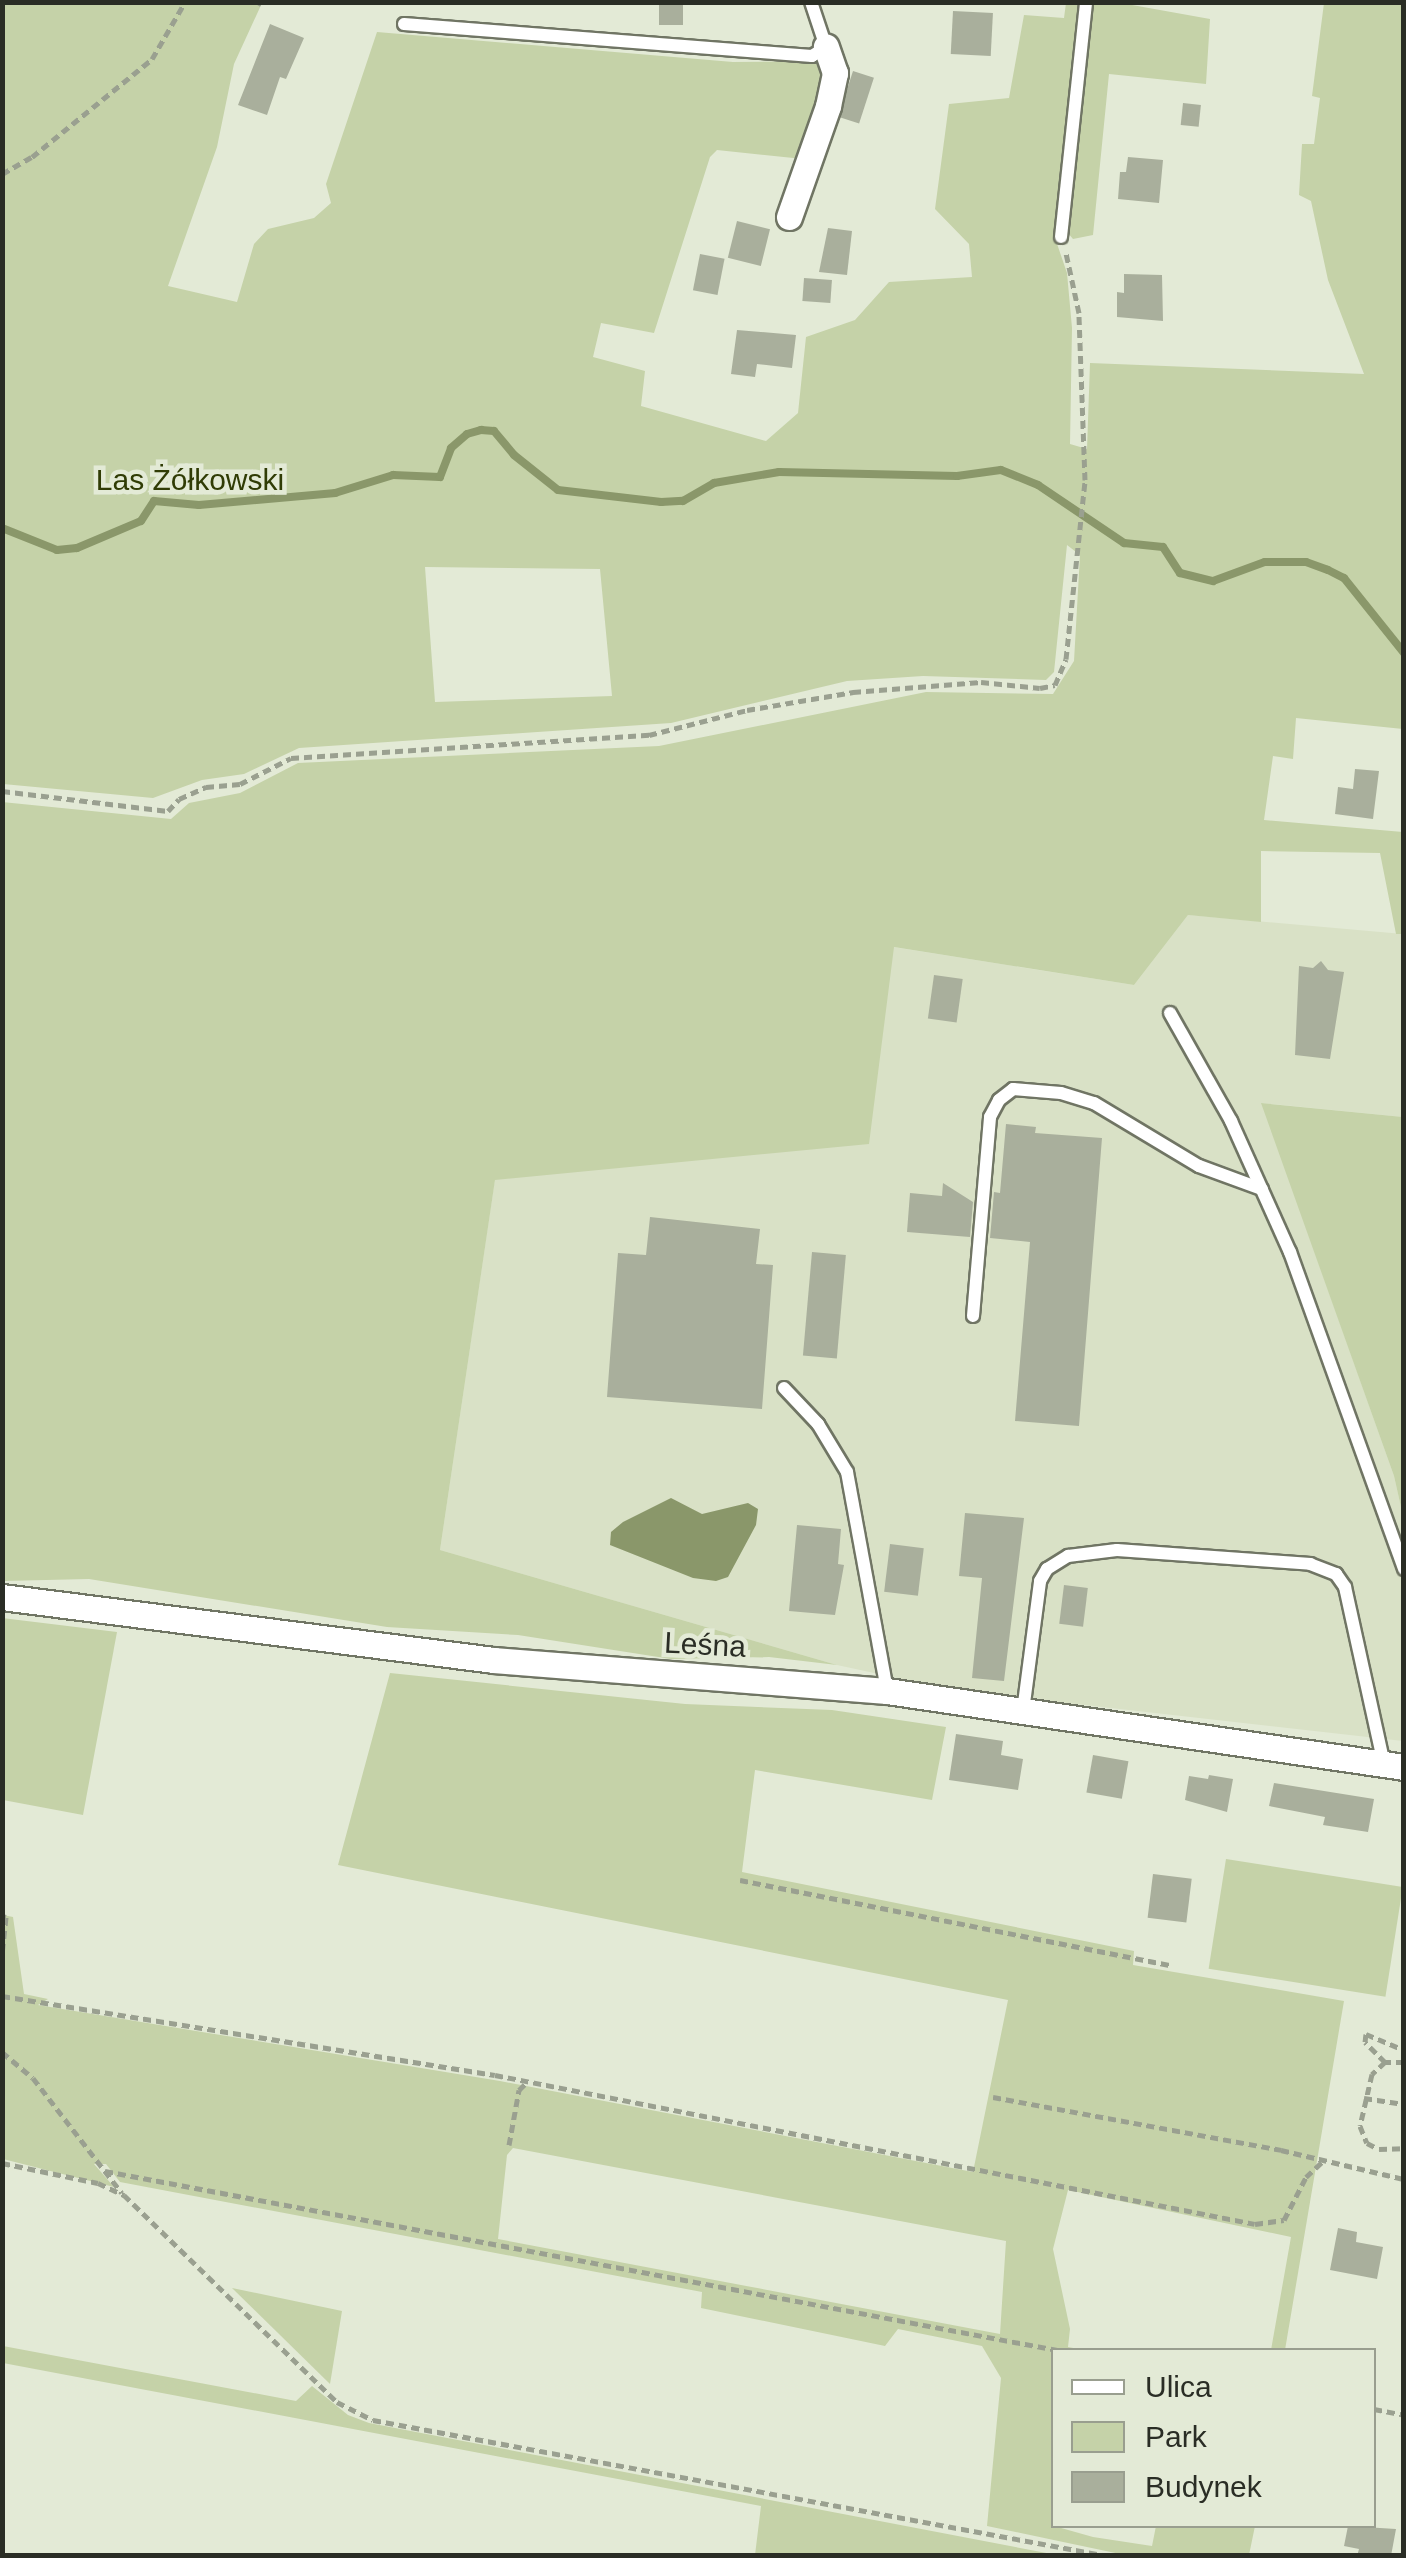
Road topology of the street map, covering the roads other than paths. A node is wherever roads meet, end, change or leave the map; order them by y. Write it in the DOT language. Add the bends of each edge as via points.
graph roads {
  1 [pos="812,2"];
  2 [pos="1086,2"];
  3 [pos="404,24"];
  4 [pos="826,47"];
  5 [pos="789,217"];
  6 [pos="1061,238"];
  7 [pos="1170,1013"];
  8 [pos="1262,1190"];
  9 [pos="972,1316"];
  10 [pos="784,1388"];
  11 [pos="1404,1569"];
  12 [pos="2,1598"];
  13 [pos="887,1691"];
  14 [pos="1023,1711"];
  15 [pos="1394,1766"];
  1 -- 4 [label="lane"];
  2 -- 6 [label="lane"];
  3 -- 4 [label="lane" via="725,52 812,56"];
  4 -- 5 [label="street" via="834,73 828,106"];
  7 -- 8 [label="lane"];
  8 -- 9 [label="lane" via="1199,1166 1094,1103 1013,1090 990,1117"];
  8 -- 11 [label="lane"];
  10 -- 13 [label="lane" via="818,1424 847,1472"];
  12 -- 13 [label="street, Leśna" via="493,1660"];
  13 -- 14 [label="street, Leśna"];
  14 -- 15 [label="street, Leśna"];
  14 -- 15 [label="lane" via="1040,1580 1068,1556 1117,1550 1310,1564 1336,1574 1345,1586"];
}
